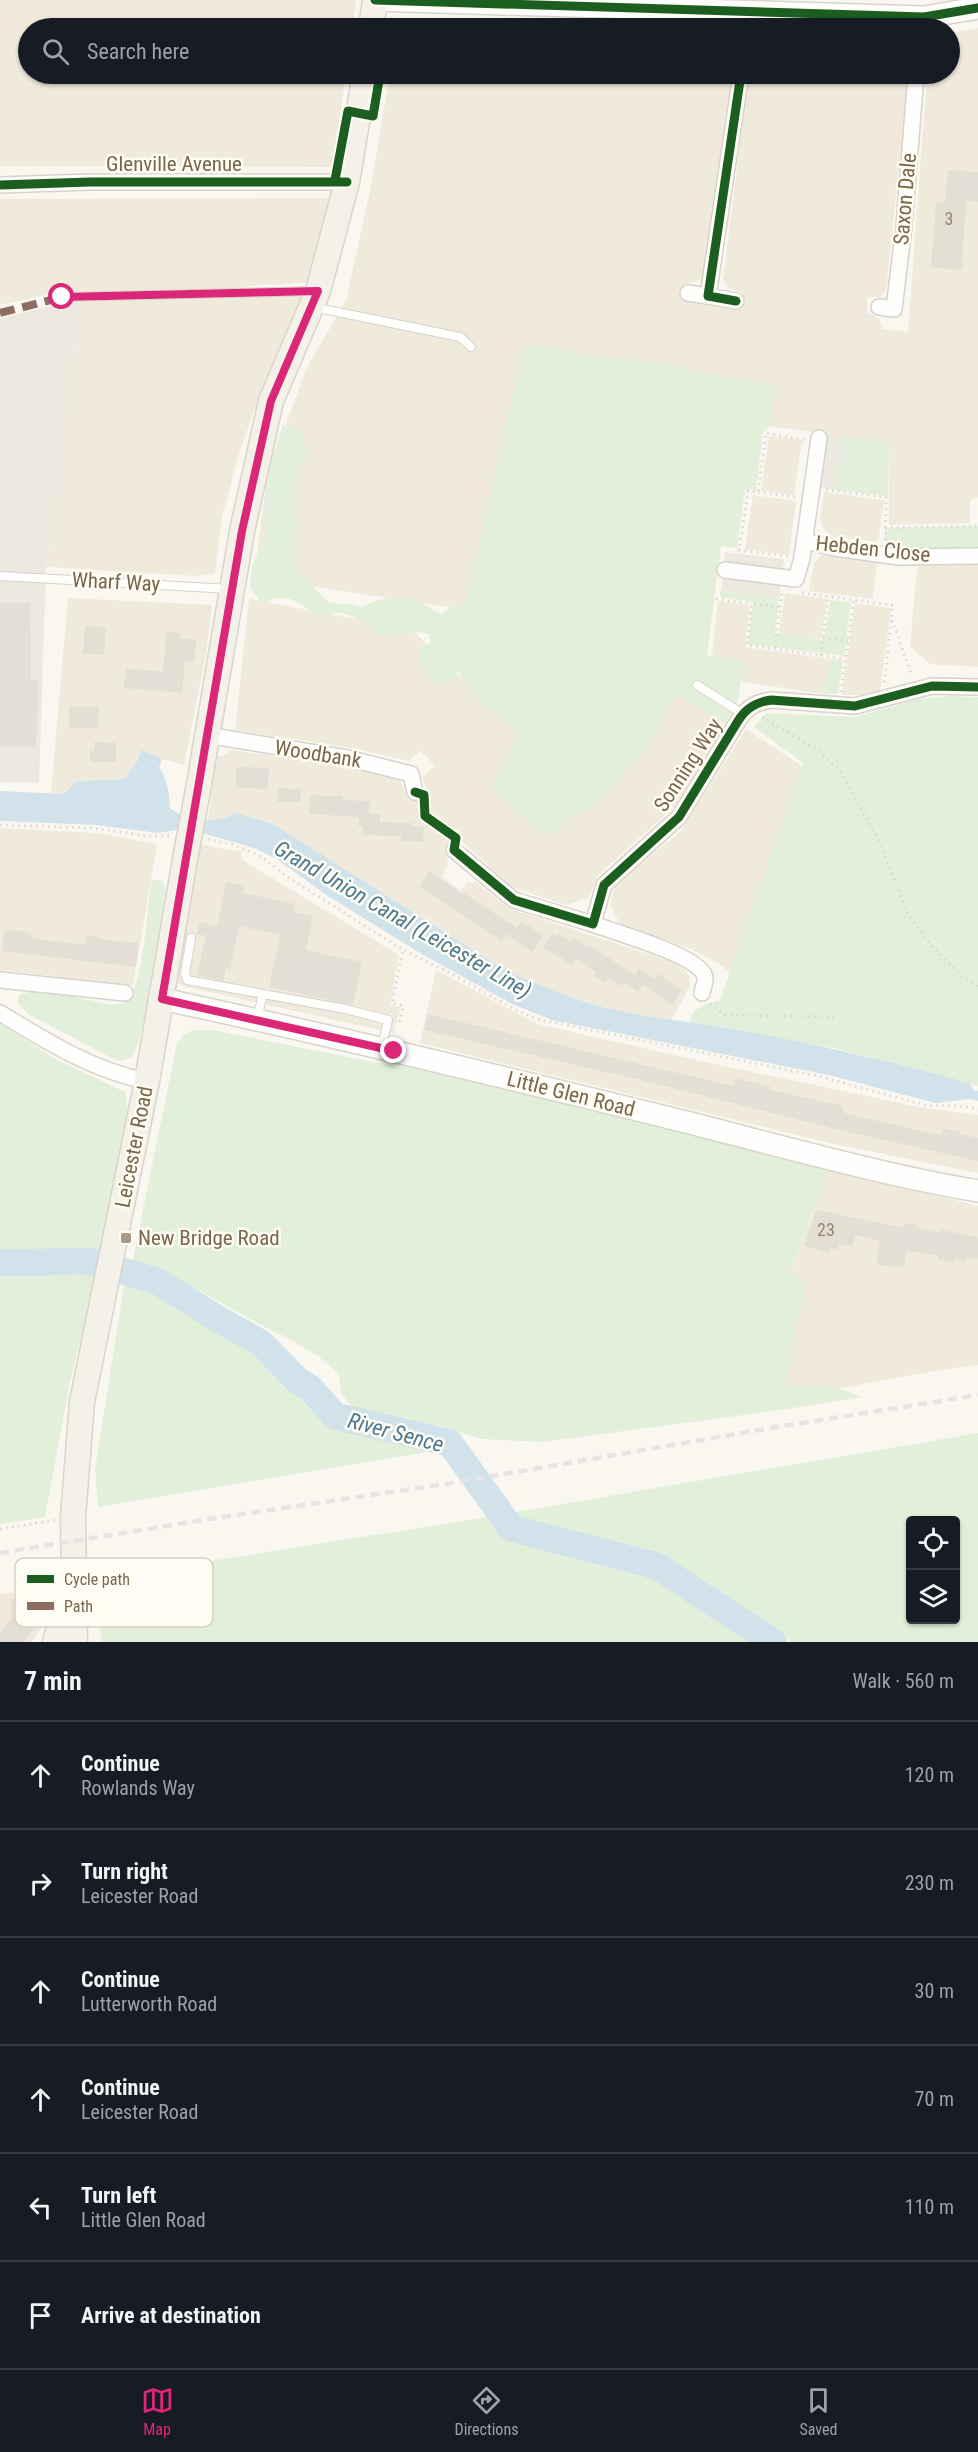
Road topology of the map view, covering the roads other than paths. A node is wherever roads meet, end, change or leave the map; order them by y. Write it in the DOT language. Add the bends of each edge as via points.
graph roads {
  1 [pos="375,0"];
  2 [pos="978,8"];
  3 [pos="372,18"];
  4 [pos="712,18"];
  5 [pos="941,18"];
  6 [pos="364,84"];
  7 [pos="740,84"];
  8 [pos="915,84"];
  9 [pos="347,182"];
  10 [pos="0,185"];
  11 [pos="688,293"];
  12 [pos="708,296"];
  13 [pos="62,297"];
  14 [pos="315,299"];
  15 [pos="736,301"];
  16 [pos="879,307"];
  17 [pos="471,347"];
  18 [pos="819,438"];
  19 [pos="804,541"];
  20 [pos="978,556"];
  21 [pos="725,570"];
  22 [pos="0,576"];
  23 [pos="232,589"];
  24 [pos="697,685"];
  25 [pos="978,687"];
  26 [pos="745,711"];
  27 [pos="206,735"];
  28 [pos="415,792"];
  29 [pos="454,850"];
  30 [pos="593,924"];
  31 [pos="191,938"];
  32 [pos="5,981"];
  33 [pos="125,993"];
  34 [pos="702,993"];
  35 [pos="0,994"];
  36 [pos="263,994"];
  37 [pos="162,999"];
  38 [pos="0,1013"];
  39 [pos="257,1019"];
  40 [pos="388,1050"];
  41 [pos="147,1081"];
  42 [pos="978,1191"];
  43 [pos="74,1558"];
  44 [pos="60,1627"];
  45 [pos="75,1627"];
  46 [pos="55,1642"];
  47 [pos="75,1642"];
  1 -- 3 [label="main road"];
  1 -- 4 [label="main road"];
  2 -- 5 [label="main road"];
  6 -- 9 [label="main road"];
  7 -- 12 [label="street"];
  8 -- 16 [label="street, Saxon Dale" via="894,309"];
  9 -- 10 [label="street, Glenville Avenue"];
  9 -- 14 [label="main road"];
  11 -- 12 [label="street"];
  12 -- 15 [label="street"];
  13 -- 14 [label="lane"];
  14 -- 17 [label="lane" via="460,337"];
  14 -- 23 [label="main road" via="271,401"];
  18 -- 19 [label="street, Hebden Close"];
  19 -- 20 [label="street, Hebden Close" via="885,555"];
  19 -- 21 [label="street, Hebden Close" via="796,579"];
  22 -- 23 [label="lane, Wharf Way"];
  23 -- 27 [label="main road"];
  24 -- 26 [label="lane"];
  25 -- 26 [label="street, Sonning Way" via="941,685 855,706 771,700"];
  26 -- 30 [label="street, Sonning Way" via="679,817 604,885"];
  27 -- 28 [label="street, Woodbank" via="382,765 411,774"];
  27 -- 37 [label="main road, Leicester Road, bridge"];
  29 -- 30 [label="street" via="514,900"];
  30 -- 34 [label="street" via="682,956 704,974"];
  31 -- 36 [label="lane" via="187,980"];
  32 -- 33 [label="street" via="99,997"];
  32 -- 35 [label="street"];
  36 -- 39 [label="lane"];
  36 -- 40 [label="lane" via="388,1020"];
  37 -- 39 [label="main road, Little Glen Road"];
  37 -- 41 [label="main road, Leicester Road"];
  38 -- 41 [label="street" via="109,1072"];
  39 -- 40 [label="main road, Little Glen Road"];
  40 -- 42 [label="main road, Little Glen Road"];
  41 -- 43 [label="main road, Leicester Road" via="82,1402"];
  44 -- 46 [label="main road, Leicester Road"];
  45 -- 47 [label="main road, Leicester Road"];
}
